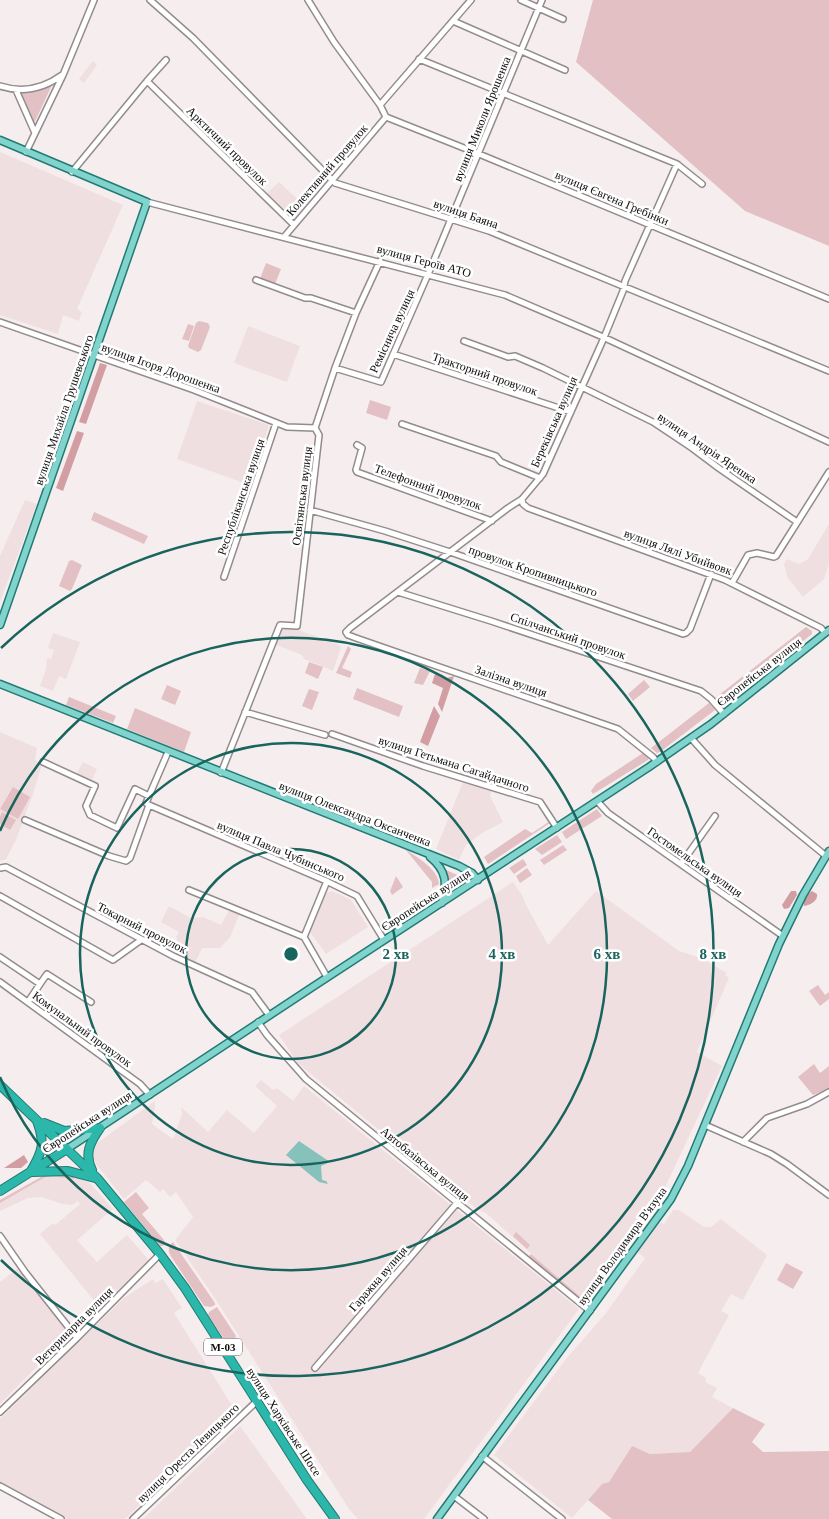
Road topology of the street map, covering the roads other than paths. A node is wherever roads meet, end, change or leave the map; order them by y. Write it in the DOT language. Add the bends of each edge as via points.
graph roads {
  1 [pos="94,0"];
  2 [pos="150,0"];
  3 [pos="308,0"];
  4 [pos="470,0"];
  5 [pos="521,0"];
  6 [pos="542,0"];
  7 [pos="539,8"];
  8 [pos="563,18"];
  9 [pos="453,20"];
  10 [pos="521,51"];
  11 [pos="419,59"];
  12 [pos="166,60"];
  13 [pos="565,70"];
  14 [pos="63,75"];
  15 [pos="147,81"];
  16 [pos="0,86"];
  17 [pos="16,90"];
  18 [pos="504,93"];
  19 [pos="380,105"];
  20 [pos="386,117"];
  21 [pos="35,133"];
  22 [pos="0,140"];
  23 [pos="26,152"];
  24 [pos="479,154"];
  25 [pos="677,164"];
  26 [pos="72,172"];
  27 [pos="332,181"];
  28 [pos="702,184"];
  29 [pos="148,202"];
  30 [pos="452,218"];
  31 [pos="294,225"];
  32 [pos="650,225"];
  33 [pos="284,237"];
  34 [pos="380,261"];
  35 [pos="429,274"];
  36 [pos="256,280"];
  37 [pos="624,286"];
  38 [pos="829,299"];
  39 [pos="356,314"];
  40 [pos="0,322"];
  41 [pos="604,337"];
  42 [pos="464,341"];
  43 [pos="393,354"];
  44 [pos="95,355"];
  45 [pos="335,368"];
  46 [pos="829,371"];
  47 [pos="581,388"];
  48 [pos="570,412"];
  49 [pos="276,423"];
  50 [pos="402,424"];
  51 [pos="315,428"];
  52 [pos="829,442"];
  53 [pos="357,445"];
  54 [pos="829,472"];
  55 [pos="540,478"];
  56 [pos="522,499"];
  57 [pos="310,510"];
  58 [pos="492,521"];
  59 [pos="797,522"];
  60 [pos="450,552"];
  61 [pos="711,574"];
  62 [pos="224,577"];
  63 [pos="732,583"];
  64 [pos="398,592"];
  65 [pos="0,625"];
  66 [pos="827,632"];
  67 [pos="348,635"];
  68 [pos="0,684"];
  69 [pos="245,712"];
  70 [pos="724,714"];
  71 [pos="332,734"];
  72 [pos="324,735"];
  73 [pos="691,738"];
  74 [pos="168,752"];
  75 [pos="43,762"];
  76 [pos="657,762"];
  77 [pos="221,773"];
  78 [pos="150,796"];
  79 [pos="598,802"];
  80 [pos="149,805"];
  81 [pos="716,816"];
  82 [pos="26,820"];
  83 [pos="558,828"];
  84 [pos="425,853"];
  85 [pos="827,854"];
  86 [pos="681,864"];
  87 [pos="0,868"];
  88 [pos="478,880"];
  89 [pos="327,881"];
  90 [pos="189,890"];
  91 [pos="0,896"];
  92 [pos="442,903"];
  93 [pos="783,936"];
  94 [pos="304,937"];
  95 [pos="140,940"];
  96 [pos="384,940"];
  97 [pos="0,957"];
  98 [pos="328,977"];
  99 [pos="0,982"];
  100 [pos="40,984"];
  101 [pos="28,1002"];
  102 [pos="91,1002"];
  103 [pos="269,1015"];
  104 [pos="258,1022"];
  105 [pos="0,1085"];
  106 [pos="829,1092"];
  107 [pos="150,1094"];
  108 [pos="36,1119"];
  109 [pos="705,1125"];
  110 [pos="100,1128"];
  111 [pos="743,1142"];
  112 [pos="67,1149"];
  113 [pos="30,1172"];
  114 [pos="96,1178"];
  115 [pos="0,1191"];
  116 [pos="829,1195"];
  117 [pos="457,1203"];
  118 [pos="0,1236"];
  119 [pos="160,1254"];
  120 [pos="590,1311"];
  121 [pos="77,1338"];
  122 [pos="315,1368"];
  123 [pos="257,1400"];
  124 [pos="0,1412"];
  125 [pos="482,1456"];
  126 [pos="0,1486"];
  127 [pos="454,1496"];
  128 [pos="61,1519"];
  129 [pos="133,1519"];
  130 [pos="335,1519"];
  131 [pos="437,1519"];
  132 [pos="484,1519"];
  133 [pos="562,1519"];
  1 -- 14 [label="street"];
  2 -- 27 [label="street, вулиця Баяна" via="194,38"];
  3 -- 19 [label="street"];
  4 -- 9 [label="street"];
  5 -- 7 [label="street"];
  6 -- 7 [label="street, вулиця Миколи Ярошенка"];
  7 -- 8 [label="street"];
  7 -- 10 [label="street, вулиця Миколи Ярошенка"];
  9 -- 10 [label="street"];
  9 -- 11 [label="street"];
  10 -- 13 [label="street"];
  10 -- 18 [label="street, вулиця Миколи Ярошенка"];
  11 -- 18 [label="street"];
  11 -- 19 [label="street"];
  12 -- 15 [label="street"];
  14 -- 17 [label="street" via="44,86"];
  14 -- 21 [label="street"];
  15 -- 26 [label="street"];
  15 -- 31 [label="street, Арктичний провулок"];
  16 -- 17 [label="street"];
  17 -- 21 [label="street"];
  18 -- 24 [label="street, вулиця Миколи Ярошенка"];
  18 -- 25 [label="street"];
  19 -- 20 [label="street"];
  20 -- 24 [label="street, вулиця Євгена Гребінки"];
  20 -- 27 [label="street, Колективний провулок"];
  21 -- 23 [label="street"];
  22 -- 23 [label="main road, вулиця Героїв АТО"];
  23 -- 26 [label="main road, вулиця Героїв АТО"];
  24 -- 30 [label="street, вулиця Миколи Ярошенка"];
  24 -- 32 [label="street, вулиця Євгена Гребінки"];
  25 -- 28 [label="street"];
  25 -- 32 [label="street, Береківська вулиця"];
  26 -- 29 [label="main road, вулиця Героїв АТО"];
  27 -- 30 [label="street, вулиця Баяна"];
  27 -- 31 [label="street, Колективний провулок"];
  29 -- 33 [label="street, вулиця Героїв АТО"];
  29 -- 44 [label="main road, вулиця Михайла Грушевського"];
  30 -- 35 [label="street, вулиця Миколи Ярошенка"];
  30 -- 37 [label="street, вулиця Баяна"];
  31 -- 33 [label="street, Колективний провулок"];
  32 -- 37 [label="street, Береківська вулиця"];
  32 -- 38 [label="street, вулиця Євгена Гребінки"];
  33 -- 34 [label="street, вулиця Героїв АТО"];
  34 -- 35 [label="street, вулиця Героїв АТО"];
  34 -- 39 [label="street, Освітянська вулиця"];
  35 -- 41 [label="street, вулиця Героїв АТО" via="505,295"];
  35 -- 43 [label="street, Реміснича вулиця"];
  36 -- 39 [label="street"];
  37 -- 41 [label="street, Береківська вулиця"];
  37 -- 46 [label="street, вулиця Баяна"];
  39 -- 45 [label="street, Освітянська вулиця"];
  40 -- 44 [label="street, вулиця Ігоря Дорошенка"];
  41 -- 47 [label="street, Береківська вулиця"];
  41 -- 52 [label="street, вулиця Героїв АТО"];
  42 -- 47 [label="street, вулиця Андрія Ярешка" via="508,357 515,356"];
  43 -- 45 [label="street, Реміснича вулиця" via="381,382"];
  43 -- 48 [label="street, Тракторний провулок"];
  44 -- 49 [label="street, вулиця Ігоря Дорошенка"];
  44 -- 65 [label="main road, вулиця Михайла Грушевського"];
  45 -- 51 [label="street, Освітянська вулиця"];
  47 -- 48 [label="street, Береківська вулиця"];
  47 -- 59 [label="street, вулиця Андрія Ярешка" via="653,422"];
  48 -- 55 [label="street, Береківська вулиця"];
  49 -- 51 [label="street, вулиця Ігоря Дорошенка" via="287,427"];
  49 -- 62 [label="street, Республіканська вулиця"];
  50 -- 55 [label="street" via="496,456 501,462"];
  51 -- 57 [label="street, Освітянська вулиця" via="319,435"];
  53 -- 58 [label="street, Телефонний провулок" via="362,448 356,470 359,473"];
  54 -- 59 [label="street"];
  55 -- 56 [label="street, Береківська вулиця"];
  56 -- 58 [label="street, Береківська вулиця"];
  56 -- 61 [label="street, вулиця Лялі Убийвовк" via="528,508"];
  57 -- 60 [label="street, провулок Кропивницького"];
  57 -- 69 [label="street, Освітянська вулиця" via="297,626 280,625"];
  58 -- 60 [label="street, Береківська вулиця"];
  59 -- 63 [label="street" via="776,557 748,554"];
  60 -- 61 [label="street, провулок Кропивницького" via="682,634 689,631"];
  60 -- 64 [label="street, Береківська вулиця"];
  61 -- 63 [label="street, вулиця Лялі Убийвовк"];
  63 -- 66 [label="street, вулиця Лялі Убийвовк"];
  64 -- 67 [label="street, Береківська вулиця" via="348,629"];
  64 -- 70 [label="street, Спілчанський провулок" via="701,691"];
  66 -- 70 [label="main road, Європейська вулиця"];
  67 -- 76 [label="street, Залізна вулиця" via="618,729"];
  68 -- 74 [label="main road, вулиця Олександра Оксанченка"];
  69 -- 72 [label="street"];
  69 -- 77 [label="street"];
  70 -- 73 [label="main road, Європейська вулиця"];
  71 -- 83 [label="street, вулиця Гетьмана Сагайдачного" via="540,802"];
  73 -- 76 [label="main road, Європейська вулиця"];
  73 -- 85 [label="street" via="714,765"];
  74 -- 77 [label="main road, вулиця Олександра Оксанченка"];
  74 -- 78 [label="street"];
  75 -- 78 [label="street" via="95,786 86,806 90,815 117,828 135,789"];
  76 -- 79 [label="main road, Європейська вулиця"];
  77 -- 84 [label="main road, вулиця Олександра Оксанченка"];
  78 -- 80 [label="street" via="146,803"];
  79 -- 83 [label="main road, Європейська вулиця"];
  79 -- 86 [label="street, Гостомельська вулиця" via="608,813"];
  80 -- 82 [label="street" via="130,858 126,861"];
  80 -- 89 [label="street, вулиця Павла Чубинського"];
  81 -- 86 [label="street"];
  83 -- 88 [label="main road, Європейська вулиця"];
  84 -- 88 [label="main road, вулиця Олександра Оксанченка" via="472,872"];
  84 -- 92 [label="main road" via="444,875 446,887"];
  85 -- 93 [label="main road, вулиця Володимира В'язуна"];
  86 -- 93 [label="street, Гостомельська вулиця"];
  87 -- 95 [label="street, Токарний провулок" via="6,868"];
  88 -- 92 [label="main road, Європейська вулиця"];
  89 -- 94 [label="street"];
  89 -- 96 [label="street, вулиця Павла Чубинського" via="357,896"];
  90 -- 94 [label="street"];
  91 -- 95 [label="street" via="113,960"];
  92 -- 96 [label="main road, Європейська вулиця"];
  93 -- 109 [label="main road, вулиця Володимира В'язуна"];
  94 -- 98 [label="street"];
  95 -- 103 [label="street, Токарний провулок" via="252,992"];
  96 -- 98 [label="main road, Європейська вулиця"];
  97 -- 100 [label="street"];
  98 -- 103 [label="main road, Європейська вулиця"];
  99 -- 101 [label="street, Комунальний провулок"];
  100 -- 101 [label="street"];
  100 -- 102 [label="street" via="48,974"];
  101 -- 107 [label="street, Комунальний провулок"];
  103 -- 104 [label="main road, Європейська вулиця"];
  104 -- 107 [label="main road, Європейська вулиця"];
  104 -- 117 [label="street, Автобазівська вулиця" via="306,1079"];
  105 -- 108 [label="highway, М-03"];
  106 -- 111 [label="street" via="807,1104 767,1118"];
  107 -- 110 [label="main road, Європейська вулиця"];
  108 -- 110 [label="highway" via="64,1131"];
  108 -- 112 [label="highway, М-03"];
  108 -- 113 [label="highway" via="42,1134 42,1147"];
  109 -- 111 [label="street"];
  109 -- 120 [label="main road, вулиця Володимира В'язуна" via="671,1199"];
  110 -- 112 [label="main road, Європейська вулиця"];
  110 -- 114 [label="highway" via="87,1155"];
  111 -- 116 [label="street" via="771,1154"];
  112 -- 113 [label="highway, Європейська вулиця"];
  112 -- 114 [label="highway, вулиця Харківське Шосе / М-03"];
  113 -- 114 [label="highway" via="68,1171"];
  113 -- 115 [label="highway, Європейська вулиця"];
  114 -- 119 [label="highway, вулиця Харківське Шосе / М-03"];
  117 -- 120 [label="street, Автобазівська вулиця"];
  117 -- 122 [label="street, Гаражна вулиця"];
  118 -- 121 [label="street"];
  119 -- 121 [label="street, Ветеринарна вулиця"];
  119 -- 123 [label="highway, вулиця Харківське Шосе / М-03"];
  120 -- 125 [label="main road, вулиця Володимира В'язуна"];
  121 -- 124 [label="street, Ветеринарна вулиця"];
  123 -- 129 [label="street, вулиця Ореста Левицького"];
  123 -- 130 [label="highway, вулиця Харківське Шосе / М-03"];
  125 -- 127 [label="main road, вулиця Володимира В'язуна"];
  125 -- 133 [label="street"];
  126 -- 128 [label="street"];
  127 -- 131 [label="main road, вулиця Володимира В'язуна"];
  127 -- 132 [label="street"];
}
